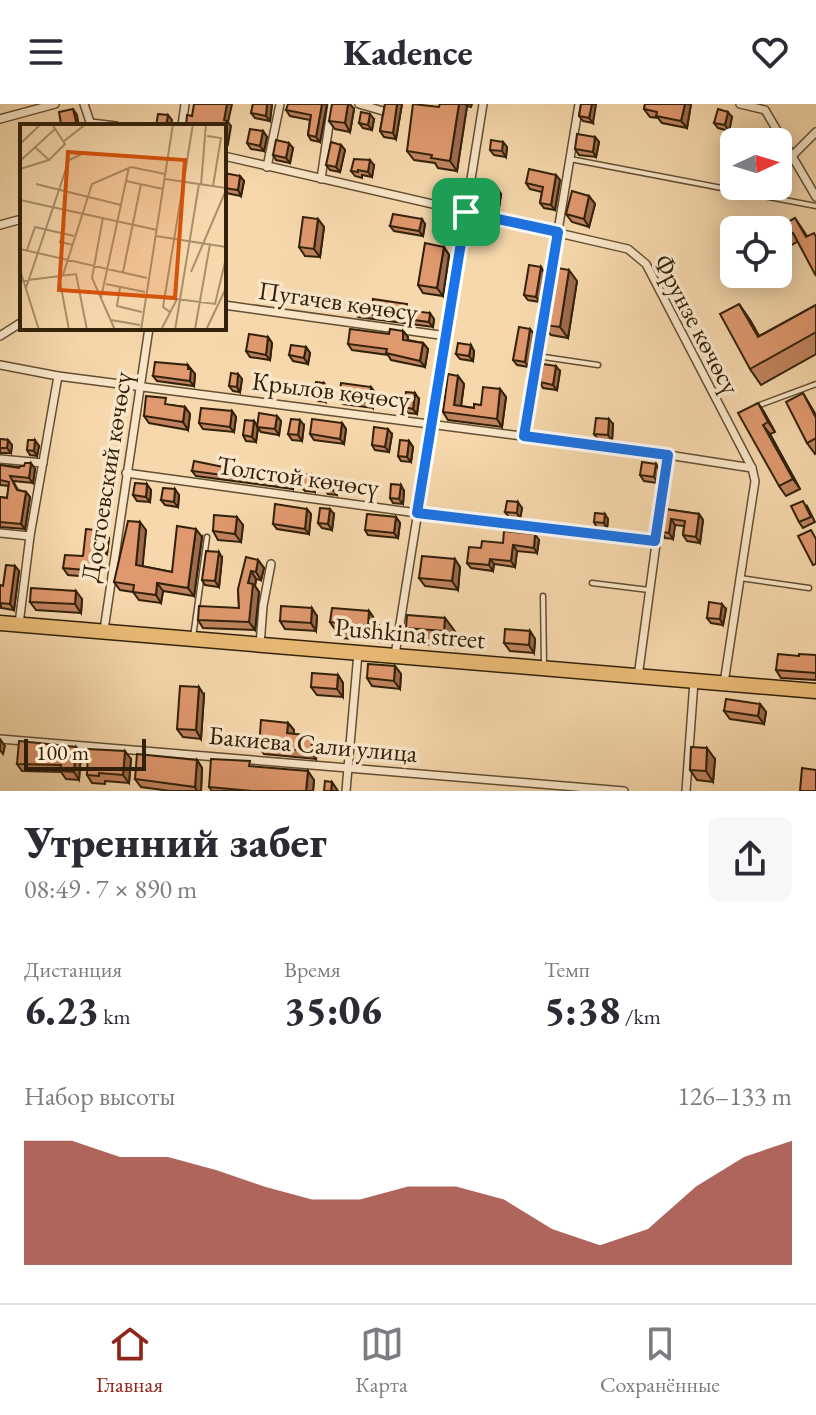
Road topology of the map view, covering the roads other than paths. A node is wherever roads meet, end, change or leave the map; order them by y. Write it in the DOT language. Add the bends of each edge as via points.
graph roads {
  1 [pos="55,104"];
  2 [pos="84,104"];
  3 [pos="185,104"];
  4 [pos="280,104"];
  5 [pos="332,104"];
  6 [pos="359,104"];
  7 [pos="483,104"];
  8 [pos="579,104"];
  9 [pos="740,104"];
  10 [pos="383,111"];
  11 [pos="0,119"];
  12 [pos="91,124"];
  13 [pos="182,124"];
  14 [pos="776,128"];
  15 [pos="816,132"];
  16 [pos="792,156"];
  17 [pos="226,157"];
  18 [pos="570,159"];
  19 [pos="267,167"];
  20 [pos="321,179"];
  21 [pos="816,197"];
  22 [pos="816,206"];
  23 [pos="466,212"];
  24 [pos="20,220"];
  25 [pos="0,225"];
  26 [pos="558,232"];
  27 [pos="226,305"];
  28 [pos="20,323"];
  29 [pos="149,330"];
  30 [pos="0,336"];
  31 [pos="447,336"];
  32 [pos="537,356"];
  33 [pos="0,365"];
  34 [pos="598,365"];
  35 [pos="58,376"];
  36 [pos="816,384"];
  37 [pos="140,386"];
  38 [pos="751,409"];
  39 [pos="737,414"];
  40 [pos="725,419"];
  41 [pos="432,423"];
  42 [pos="524,436"];
  43 [pos="668,455"];
  44 [pos="0,459"];
  45 [pos="43,463"];
  46 [pos="752,468"];
  47 [pos="126,473"];
  48 [pos="417,513"];
  49 [pos="0,533"];
  50 [pos="30,536"];
  51 [pos="207,537"];
  52 [pos="655,541"];
  53 [pos="271,564"];
  54 [pos="740,578"];
  55 [pos="592,583"];
  56 [pos="809,588"];
  57 [pos="649,590"];
  58 [pos="543,596"];
  59 [pos="0,623"];
  60 [pos="19,624"];
  61 [pos="104,632"];
  62 [pos="193,639"];
  63 [pos="260,645"];
  64 [pos="358,653"];
  65 [pos="394,657"];
  66 [pos="544,668"];
  67 [pos="638,677"];
  68 [pos="694,681"];
  69 [pos="724,684"];
  70 [pos="816,691"];
  71 [pos="0,739"];
  72 [pos="348,767"];
  73 [pos="346,791"];
  74 [pos="624,791"];
  75 [pos="686,791"];
  1 -- 11 [label="street"];
  2 -- 12 [label="street"];
  3 -- 13 [label="street"];
  4 -- 19 [label="street"];
  5 -- 20 [label="street"];
  6 -- 10 [label="street"];
  7 -- 23 [label="street"];
  8 -- 18 [label="street"];
  9 -- 14 [label="street" via="765,110"];
  15 -- 16 [label="street"];
  16 -- 21 [label="street"];
  17 -- 19 [label="street, Фрунзе көчөсү"];
  18 -- 22 [label="lane"];
  18 -- 26 [label="street"];
  19 -- 20 [label="street, Фрунзе көчөсү"];
  20 -- 23 [label="street, Фрунзе көчөсү"];
  23 -- 26 [label="street, Фрунзе көчөсү"];
  23 -- 31 [label="street"];
  24 -- 25 [label="street"];
  26 -- 32 [label="street"];
  26 -- 40 [label="street, Фрунзе көчөсү" via="638,255"];
  27 -- 31 [label="street, Пугачев көчөсү"];
  28 -- 30 [label="street"];
  29 -- 37 [label="street, Достоевский көчөсү"];
  31 -- 41 [label="street"];
  32 -- 34 [label="lane"];
  32 -- 42 [label="street"];
  33 -- 35 [label="street, Крылов көчөсү"];
  35 -- 37 [label="street, Крылов көчөсү"];
  35 -- 45 [label="street"];
  36 -- 38 [label="lane"];
  37 -- 41 [label="street, Крылов көчөсү"];
  37 -- 47 [label="street, Достоевский көчөсү"];
  39 -- 40 [label="lane"];
  40 -- 46 [label="street, Фрунзе көчөсү"];
  41 -- 42 [label="street, Крылов көчөсү"];
  41 -- 48 [label="street"];
  42 -- 43 [label="street, Крылов көчөсү"];
  43 -- 46 [label="street, Крылов көчөсү"];
  43 -- 52 [label="street"];
  44 -- 45 [label="street"];
  45 -- 50 [label="street"];
  46 -- 54 [label="street, Фрунзе көчөсү" via="754,494"];
  47 -- 48 [label="street, Толстой көчөсү"];
  47 -- 61 [label="street, Достоевский көчөсү"];
  48 -- 52 [label="street, Толстой көчөсү"];
  48 -- 65 [label="street"];
  49 -- 50 [label="street"];
  50 -- 60 [label="street"];
  51 -- 62 [label="lane"];
  52 -- 57 [label="street"];
  53 -- 63 [label="street"];
  54 -- 56 [label="lane"];
  54 -- 69 [label="street, Фрунзе көчөсү"];
  55 -- 57 [label="lane"];
  57 -- 67 [label="street"];
  58 -- 66 [label="lane"];
  59 -- 60 [label="highway, Pushkina street"];
  60 -- 61 [label="highway, Pushkina street"];
  61 -- 62 [label="highway, Pushkina street"];
  62 -- 63 [label="highway, Pushkina street"];
  63 -- 64 [label="highway, Pushkina street"];
  64 -- 65 [label="highway, Pushkina street"];
  64 -- 72 [label="street"];
  65 -- 66 [label="highway, Pushkina street"];
  66 -- 67 [label="highway, Pushkina street"];
  67 -- 68 [label="highway, Pushkina street"];
  68 -- 69 [label="highway, Pushkina street"];
  68 -- 75 [label="street"];
  69 -- 70 [label="highway, Pushkina street"];
  71 -- 72 [label="street, Бакиева Сали улица"];
  72 -- 73 [label="street"];
  72 -- 74 [label="street, Бакиева Сали улица"];
}
